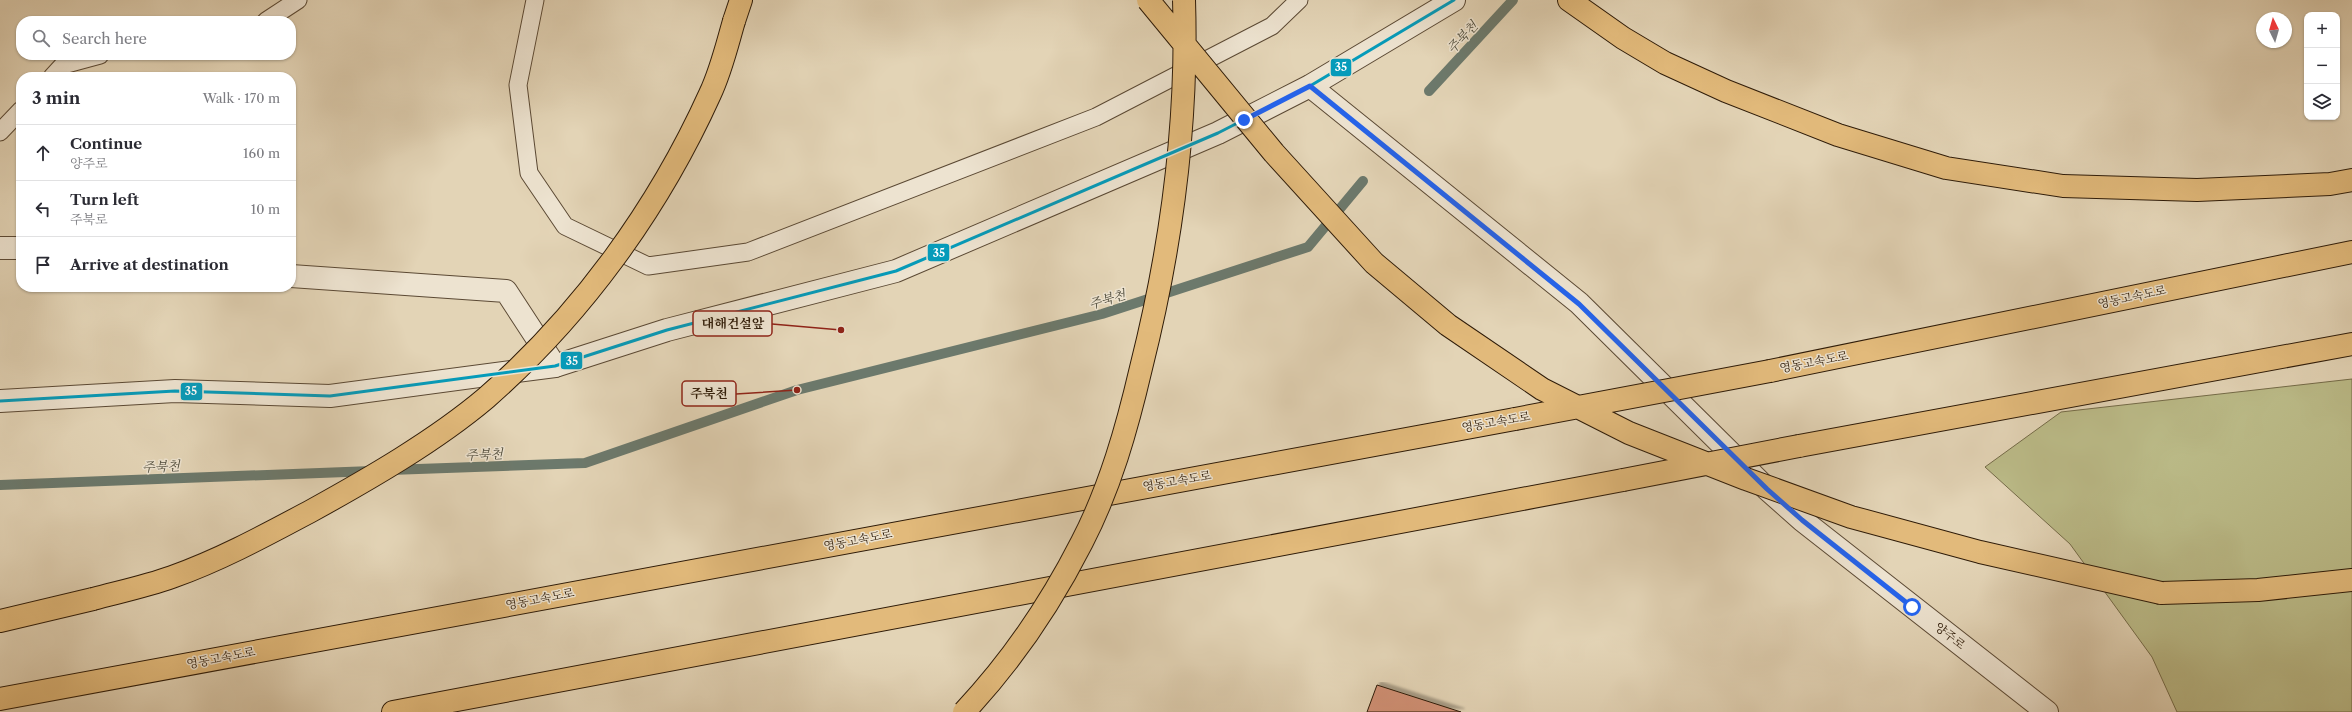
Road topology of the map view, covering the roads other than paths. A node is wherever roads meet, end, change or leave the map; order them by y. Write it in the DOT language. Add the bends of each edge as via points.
graph roads {
  1 [pos="298,0"];
  2 [pos="536,0"];
  3 [pos="741,0"];
  4 [pos="1148,0"];
  5 [pos="1184,0"];
  6 [pos="1299,0"];
  7 [pos="1454,0"];
  8 [pos="1569,0"];
  9 [pos="274,16"];
  10 [pos="82,60"];
  11 [pos="57,72"];
  12 [pos="1310,86"];
  13 [pos="16,115"];
  14 [pos="0,132"];
  15 [pos="2352,180"];
  16 [pos="0,248"];
  17 [pos="16,248"];
  18 [pos="2352,252"];
  19 [pos="296,276"];
  20 [pos="2352,344"];
  21 [pos="555,366"];
  22 [pos="0,401"];
  23 [pos="2352,580"];
  24 [pos="0,621"];
  25 [pos="0,699"];
  26 [pos="393,712"];
  27 [pos="964,712"];
  28 [pos="2047,712"];
  1 -- 9 [label="lane"];
  2 -- 6 [label="lane" via="518,84 529,173 565,226 648,266 748,252 1096,117 1272,26"];
  3 -- 24 [label="highway, bridge" via="711,93 642,218 594,286 485,398 422,444 348,490 250,544 172,577"];
  4 -- 23 [label="highway, bridge" via="1274,153 1374,263 1448,325 1542,389 1629,433 1746,479 1852,516 1980,552 2161,593 2258,590"];
  5 -- 27 [label="highway, bridge" via="1184,103 1168,234 1152,324 1127,426 1107,486 1083,542 1014,654"];
  7 -- 12 [label="street"];
  8 -- 15 [label="highway" via="1623,38 1665,63 1726,91 1838,135 1946,168 2063,186 2197,190 2330,184"];
  10 -- 11 [label="lane" via="63,65"];
  12 -- 21 [label="street" via="1218,133 896,270 667,330"];
  12 -- 28 [label="street, 양주로" via="1579,304 1802,520"];
  13 -- 14 [label="lane"];
  16 -- 17 [label="street"];
  18 -- 25 [label="highway, 영동고속도로, bridge" via="1515,419"];
  19 -- 21 [label="street" via="506,291"];
  20 -- 26 [label="highway, bridge"];
  21 -- 22 [label="street" via="330,396 175,391"];
}
